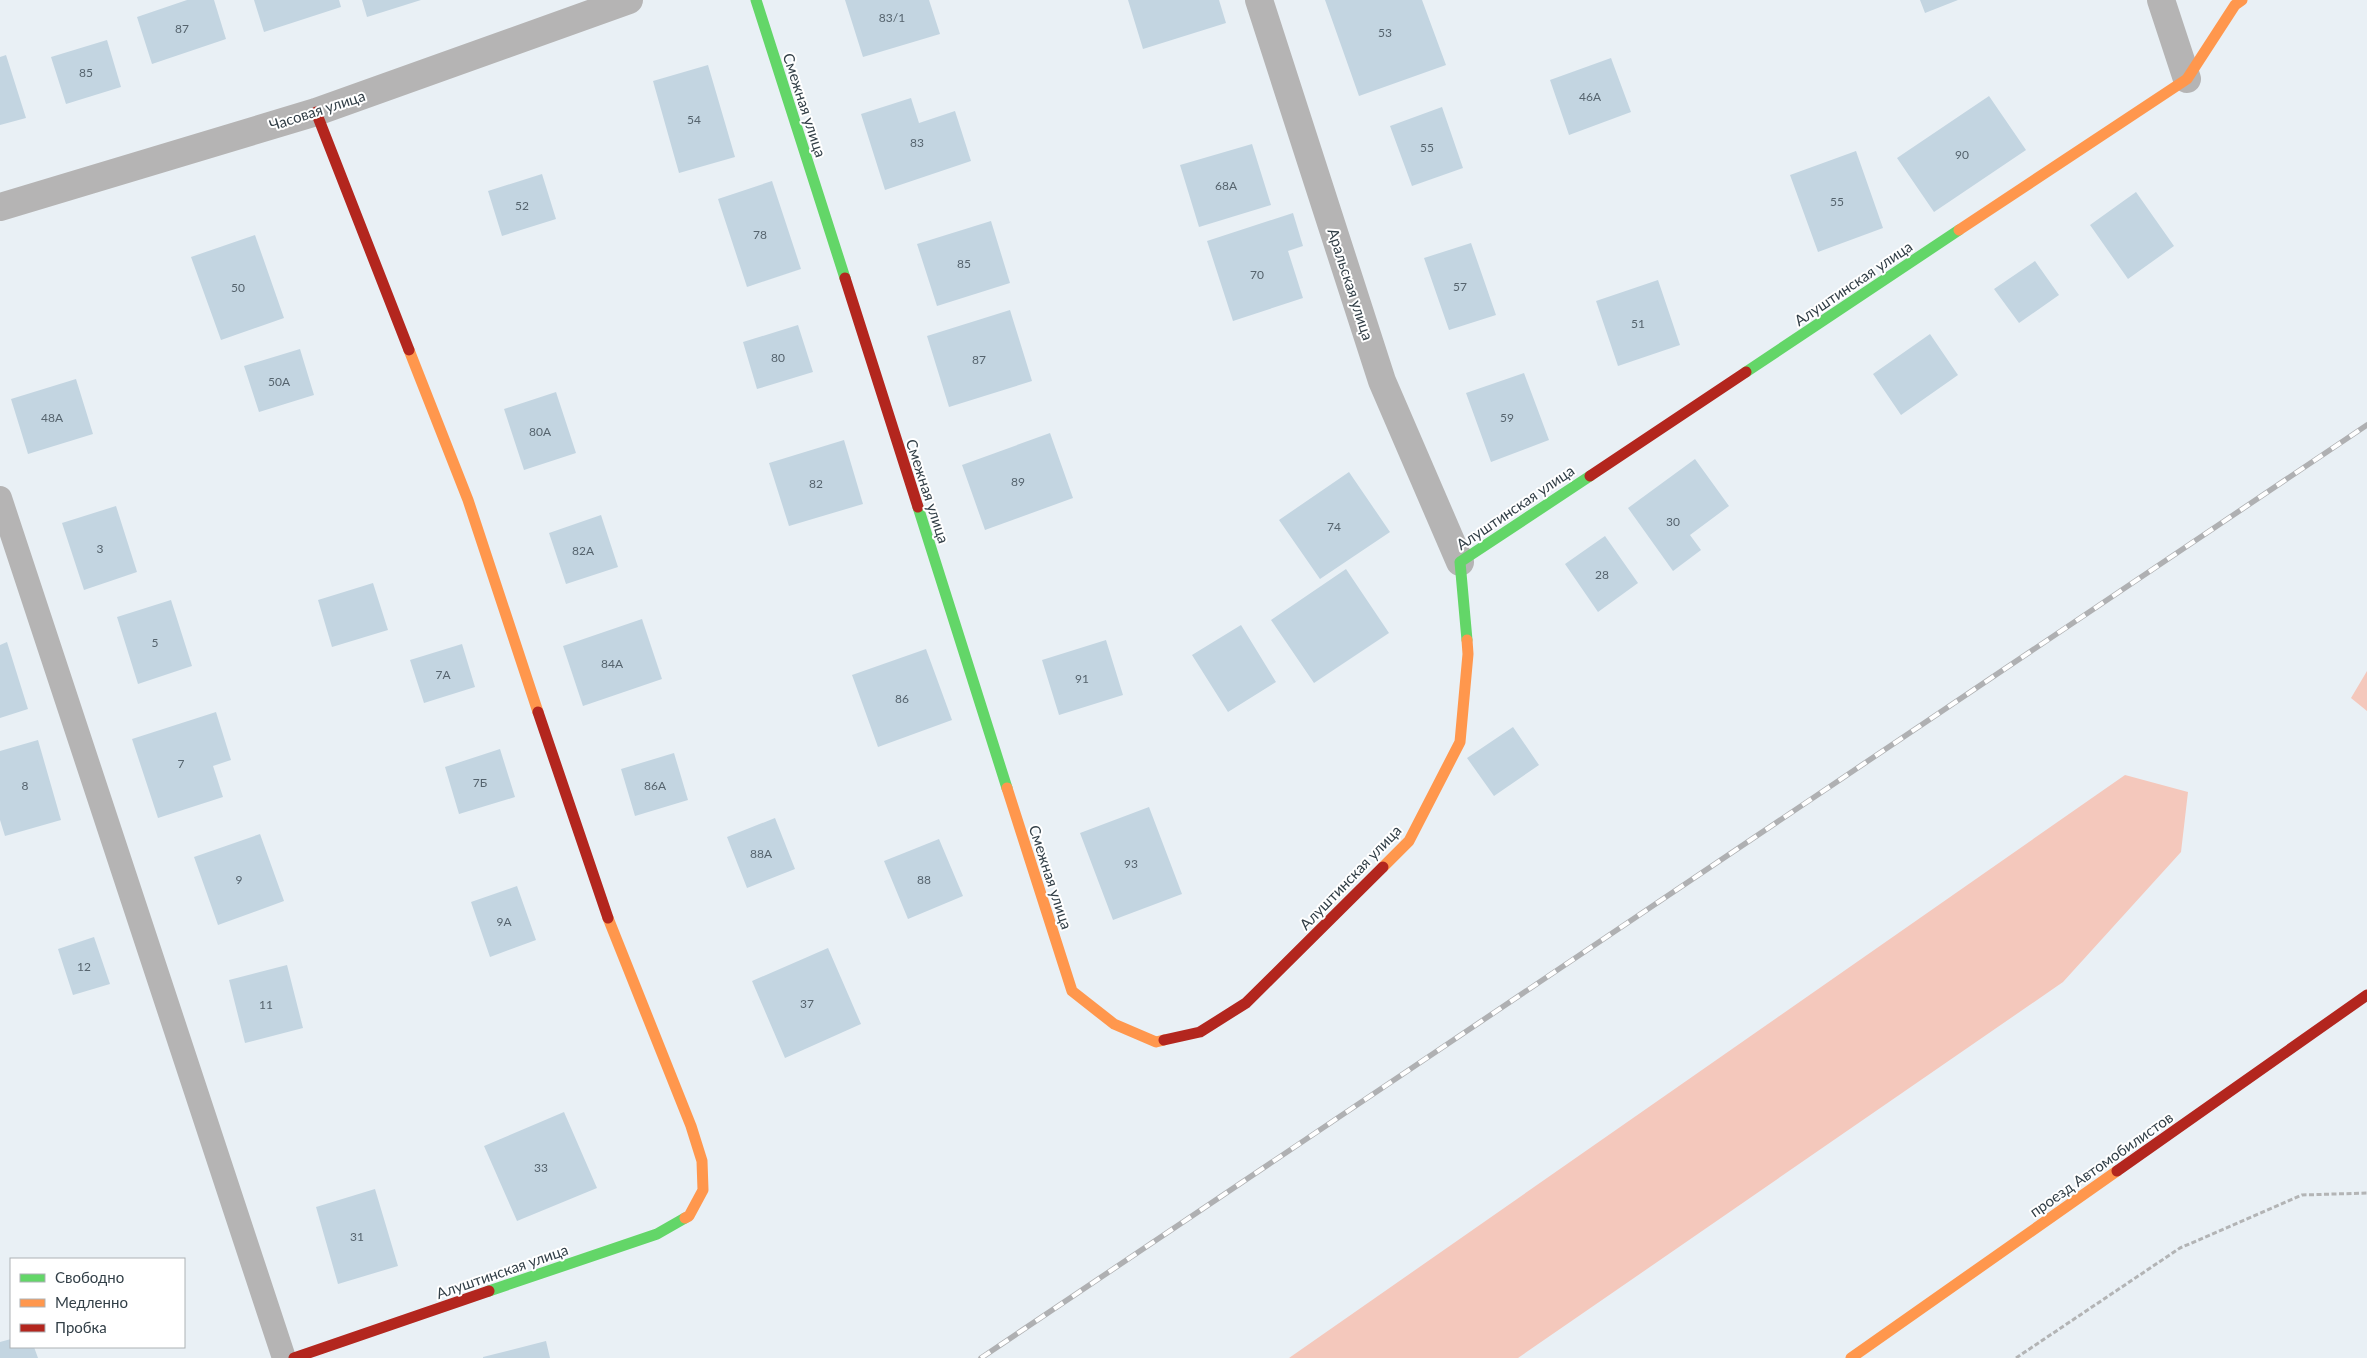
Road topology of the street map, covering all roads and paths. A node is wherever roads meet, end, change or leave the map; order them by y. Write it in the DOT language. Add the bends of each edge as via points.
graph roads {
  1 [pos="629,0"];
  2 [pos="756,0"];
  3 [pos="1259,0"];
  4 [pos="2161,0"];
  5 [pos="2242,0"];
  6 [pos="2187,79"];
  7 [pos="316,112"];
  8 [pos="0,207"];
  9 [pos="0,498"];
  10 [pos="1460,562"];
  11 [pos="1072,991"];
  12 [pos="2367,995"];
  13 [pos="2367,1193"];
  14 [pos="284,1358"];
  15 [pos="294,1358"];
  16 [pos="1852,1358"];
  17 [pos="2016,1358"];
  1 -- 7 [label="street, Часовая улица"];
  2 -- 11 [label="street, Смежная улица"];
  3 -- 10 [label="street, Аральская улица" via="1382,381"];
  4 -- 6 [label="street"];
  5 -- 6 [label="street" via="2235,5"];
  6 -- 10 [label="street, Алуштинская улица"];
  7 -- 8 [label="street, Часовая улица"];
  7 -- 15 [label="street, Алуштинская улица" via="468,500 598,894 691,1126 702,1161 703,1190 689,1216 657,1234"];
  9 -- 14 [label="lane"];
  10 -- 11 [label="street, Алуштинская улица" via="1468,654 1460,742 1409,841 1246,1003 1200,1032 1156,1042 1114,1024"];
  12 -- 16 [label="street, проезд Автомобилистов"];
  13 -- 17 [label="path" via="2302,1195 2180,1248"];
}
